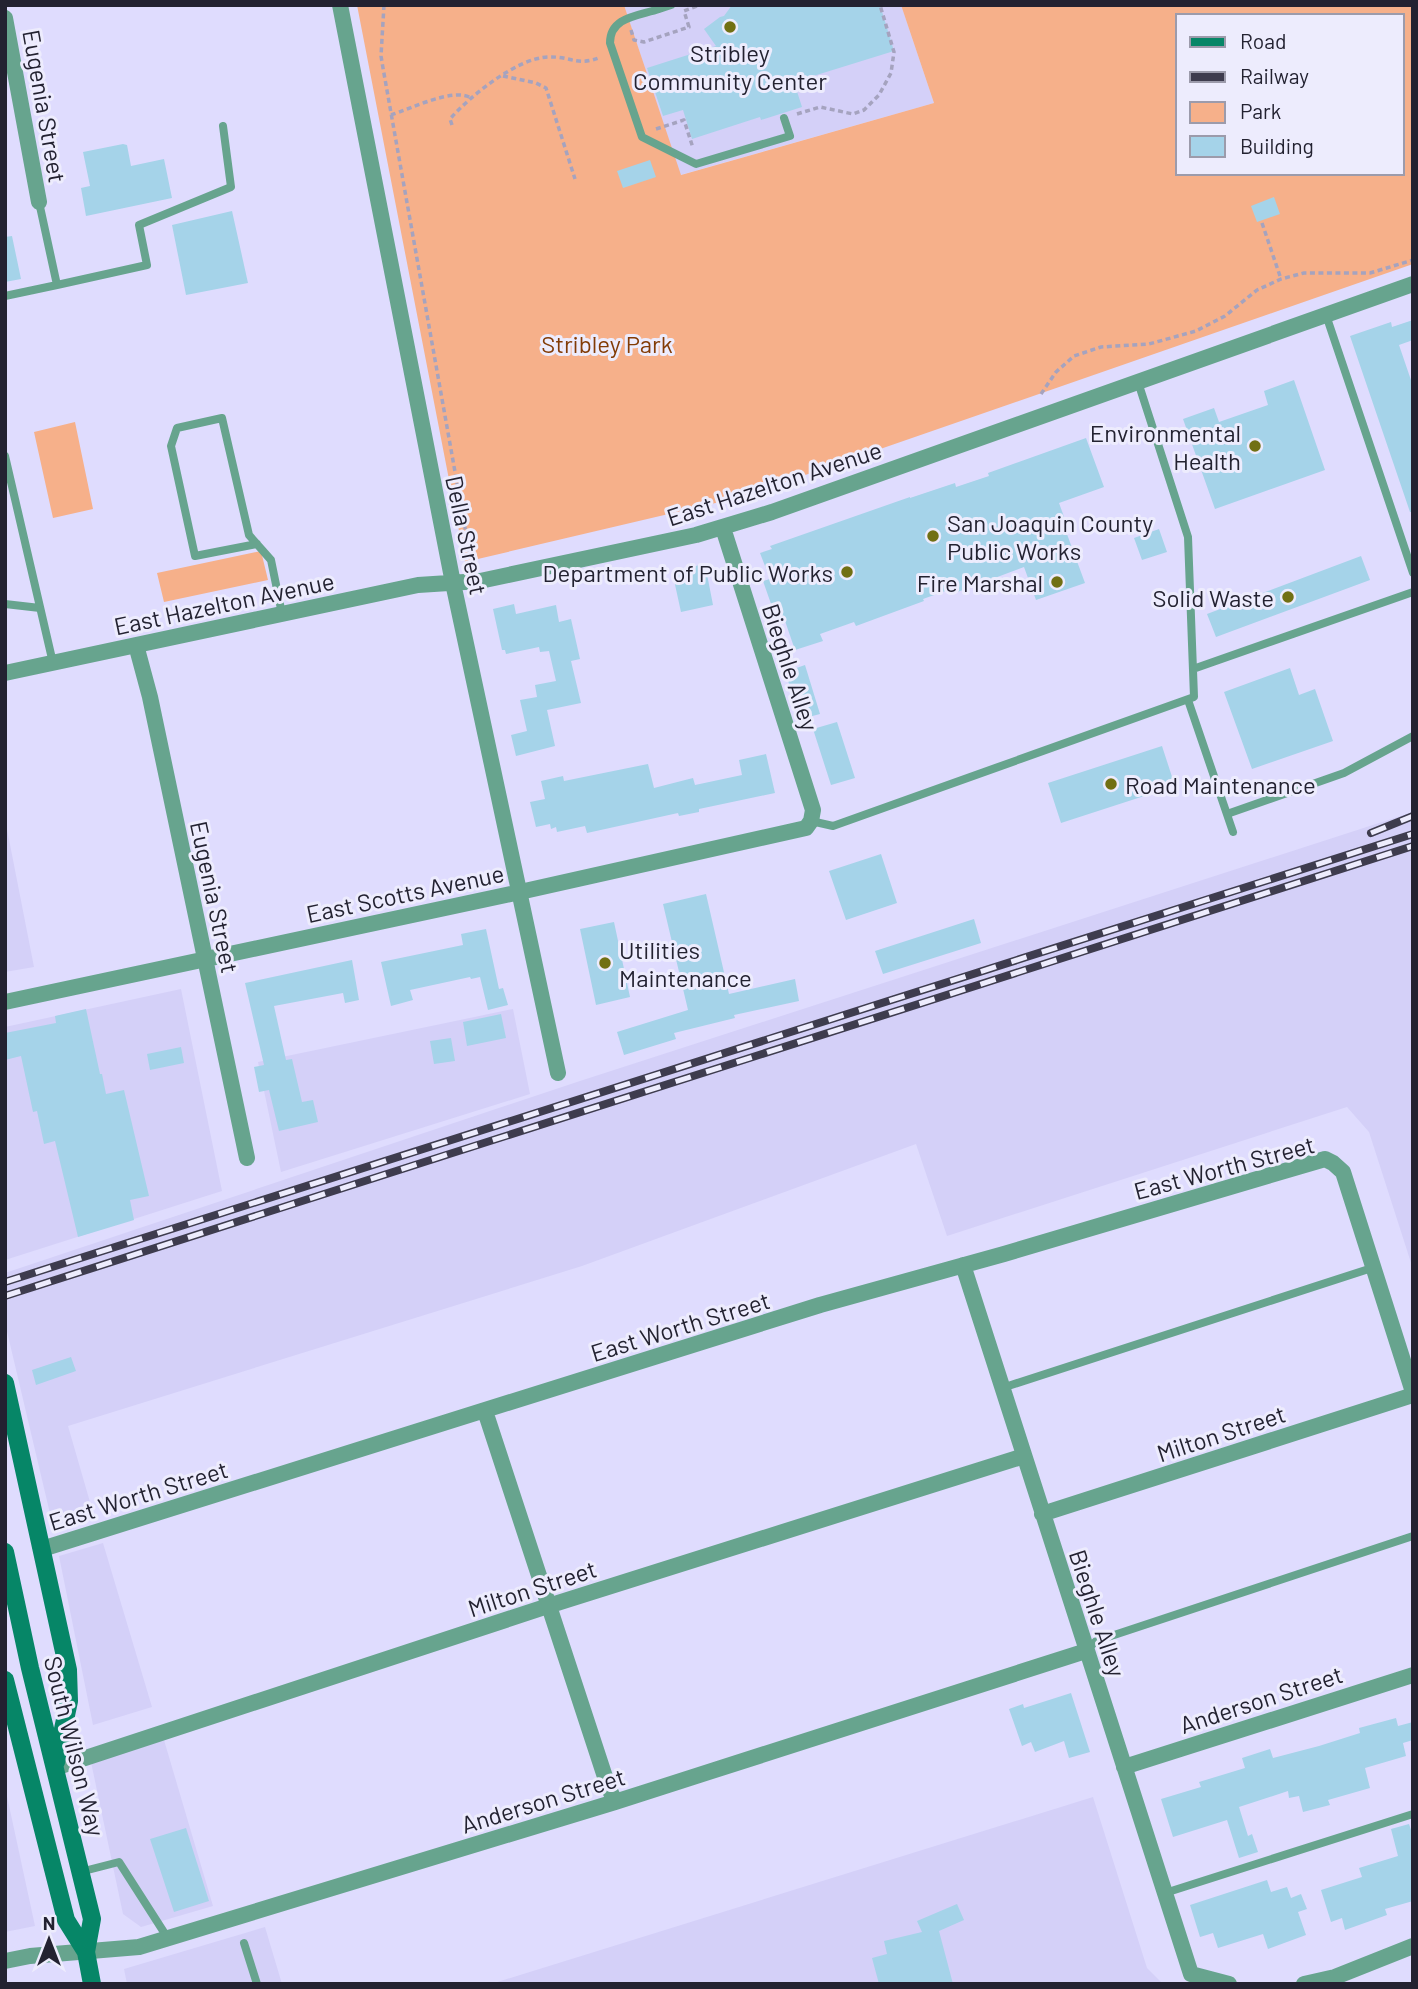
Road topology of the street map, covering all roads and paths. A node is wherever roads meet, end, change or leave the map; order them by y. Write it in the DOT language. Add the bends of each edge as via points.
graph roads {
  1 [pos="340,5"];
  2 [pos="384,5"];
  3 [pos="671,5"];
  4 [pos="700,5"];
  5 [pos="880,5"];
  6 [pos="659,7"];
  7 [pos="5,18"];
  8 [pos="629,24"];
  9 [pos="613,53"];
  10 [pos="503,76"];
  11 [pos="471,98"];
  12 [pos="391,115"];
  13 [pos="784,118"];
  14 [pos="452,125"];
  15 [pos="223,126"];
  16 [pos="640,135"];
  17 [pos="698,163"];
  18 [pos="575,179"];
  19 [pos="39,202"];
  20 [pos="1262,223"];
  21 [pos="1413,260"];
  22 [pos="1281,279"];
  23 [pos="1413,284"];
  24 [pos="57,285"];
  25 [pos="5,296"];
  26 [pos="1326,315"];
  27 [pos="1138,382"];
  28 [pos="1041,394"];
  29 [pos="5,456"];
  30 [pos="723,528"];
  31 [pos="257,544"];
  32 [pos="470,556"];
  33 [pos="1410,556"];
  34 [pos="1413,573"];
  35 [pos="453,583"];
  36 [pos="1413,592"];
  37 [pos="5,604"];
  38 [pos="40,608"];
  39 [pos="282,614"];
  40 [pos="136,645"];
  41 [pos="53,663"];
  42 [pos="1193,669"];
  43 [pos="5,673"];
  44 [pos="1188,700"];
  45 [pos="1413,736"];
  46 [pos="1227,814"];
  47 [pos="811,821"];
  48 [pos="1233,832"];
  49 [pos="520,892"];
  50 [pos="204,959"];
  51 [pos="5,1002"];
  52 [pos="558,1073"];
  53 [pos="247,1158"];
  54 [pos="963,1265"];
  55 [pos="1375,1267"];
  56 [pos="5,1383"];
  57 [pos="1002,1388"];
  58 [pos="1413,1393"];
  59 [pos="485,1411"];
  60 [pos="1024,1456"];
  61 [pos="1042,1514"];
  62 [pos="1413,1536"];
  63 [pos="42,1549"];
  64 [pos="5,1552"];
  65 [pos="548,1606"];
  66 [pos="1086,1651"];
  67 [pos="1413,1675"];
  68 [pos="5,1680"];
  69 [pos="5,1742"];
  70 [pos="55,1768"];
  71 [pos="1124,1768"];
  72 [pos="29,1775"];
  73 [pos="615,1802"];
  74 [pos="1413,1814"];
  75 [pos="80,1872"];
  76 [pos="1165,1893"];
  77 [pos="167,1937"];
  78 [pos="244,1943"];
  79 [pos="1413,1946"];
  80 [pos="86,1952"];
  81 [pos="5,1961"];
  82 [pos="92,1984"];
  83 [pos="257,1984"];
  84 [pos="1229,1984"];
  85 [pos="1304,1984"];
  1 -- 35 [label="street, Della Street"];
  2 -- 12 [label="path" via="381,56"];
  3 -- 6 [label="lane"];
  4 -- 8 [label="path" via="684,11 689,27 644,42 634,40"];
  5 -- 13 [label="path" via="894,52 891,73 879,95 853,114 820,107"];
  6 -- 9 [label="lane" via="613,27"];
  7 -- 19 [label="street, Eugenia Street"];
  9 -- 10 [label="path" via="582,63 541,58 512,67"];
  9 -- 16 [label="lane"];
  10 -- 11 [label="path"];
  10 -- 18 [label="path" via="546,88"];
  11 -- 12 [label="path" via="452,94"];
  11 -- 14 [label="path" via="450,119"];
  12 -- 32 [label="path"];
  13 -- 17 [label="lane" via="790,136"];
  15 -- 24 [label="lane" via="231,187 139,225 148,265"];
  16 -- 17 [label="lane"];
  16 -- 17 [label="path" via="684,120"];
  19 -- 24 [label="lane"];
  20 -- 22 [label="path"];
  21 -- 22 [label="path" via="1370,273 1314,272"];
  22 -- 28 [label="path" via="1196,331 1074,356"];
  23 -- 26 [label="street, East Hazelton Avenue"];
  24 -- 25 [label="lane"];
  26 -- 27 [label="street, East Hazelton Avenue"];
  26 -- 33 [label="lane" via="1391,513"];
  27 -- 30 [label="street, East Hazelton Avenue"];
  27 -- 42 [label="lane" via="1188,537"];
  29 -- 38 [label="lane"];
  30 -- 35 [label="street, East Hazelton Avenue"];
  30 -- 47 [label="street, Bieghle Alley" via="813,810"];
  31 -- 31 [label="lane" via="249,535 222,418 177,428 171,446 195,556"];
  31 -- 39 [label="lane" via="271,561"];
  33 -- 34 [label="lane"];
  35 -- 39 [label="street, East Hazelton Avenue" via="418,585"];
  35 -- 49 [label="street, Della Street"];
  36 -- 42 [label="lane"];
  37 -- 38 [label="lane"];
  38 -- 41 [label="lane"];
  39 -- 40 [label="street, East Hazelton Avenue"];
  40 -- 41 [label="street, East Hazelton Avenue"];
  40 -- 50 [label="street, Eugenia Street"];
  41 -- 43 [label="street, East Hazelton Avenue"];
  42 -- 44 [label="lane" via="1194,698"];
  44 -- 46 [label="lane"];
  44 -- 47 [label="lane" via="833,826"];
  45 -- 46 [label="lane" via="1344,773"];
  46 -- 48 [label="lane"];
  47 -- 49 [label="street, East Scotts Avenue" via="800,830"];
  49 -- 50 [label="street, East Scotts Avenue"];
  49 -- 52 [label="street, Della Street"];
  50 -- 51 [label="street, East Scotts Avenue"];
  50 -- 53 [label="street, Eugenia Street"];
  54 -- 55 [label="street, East Worth Street" via="1325,1159 1343,1172"];
  54 -- 57 [label="street, Bieghle Alley"];
  54 -- 59 [label="street, East Worth Street" via="820,1305"];
  55 -- 57 [label="lane"];
  55 -- 58 [label="street"];
  56 -- 63 [label="main road"];
  57 -- 60 [label="street, Bieghle Alley"];
  58 -- 61 [label="street, Milton Street"];
  59 -- 63 [label="street, East Worth Street"];
  59 -- 65 [label="street"];
  60 -- 61 [label="street, Bieghle Alley"];
  60 -- 65 [label="street, Milton Street"];
  61 -- 66 [label="street, Bieghle Alley"];
  62 -- 66 [label="lane" via="1096,1641"];
  63 -- 70 [label="main road" via="68,1670 69,1701"];
  64 -- 70 [label="main road, South Wilson Way"];
  65 -- 70 [label="street, Milton Street"];
  65 -- 73 [label="street"];
  66 -- 71 [label="street, Bieghle Alley"];
  66 -- 73 [label="street, Anderson Street"];
  67 -- 71 [label="street, Anderson Street"];
  68 -- 72 [label="main road, South Wilson Way"];
  69 -- 72 [label="main road"];
  70 -- 75 [label="main road, South Wilson Way"];
  71 -- 76 [label="street, Bieghle Alley"];
  72 -- 80 [label="main road, South Wilson Way" via="66,1920"];
  73 -- 77 [label="street, Anderson Street"];
  74 -- 76 [label="lane"];
  75 -- 77 [label="lane" via="119,1862"];
  75 -- 80 [label="main road, South Wilson Way" via="92,1919"];
  76 -- 84 [label="street, Bieghle Alley" via="1191,1974"];
  77 -- 80 [label="street, Anderson Street" via="139,1947"];
  78 -- 83 [label="lane"];
  79 -- 85 [label="street" via="1335,1977"];
  80 -- 81 [label="street, Anderson Street"];
  80 -- 82 [label="main road, South Wilson Way"];
}
